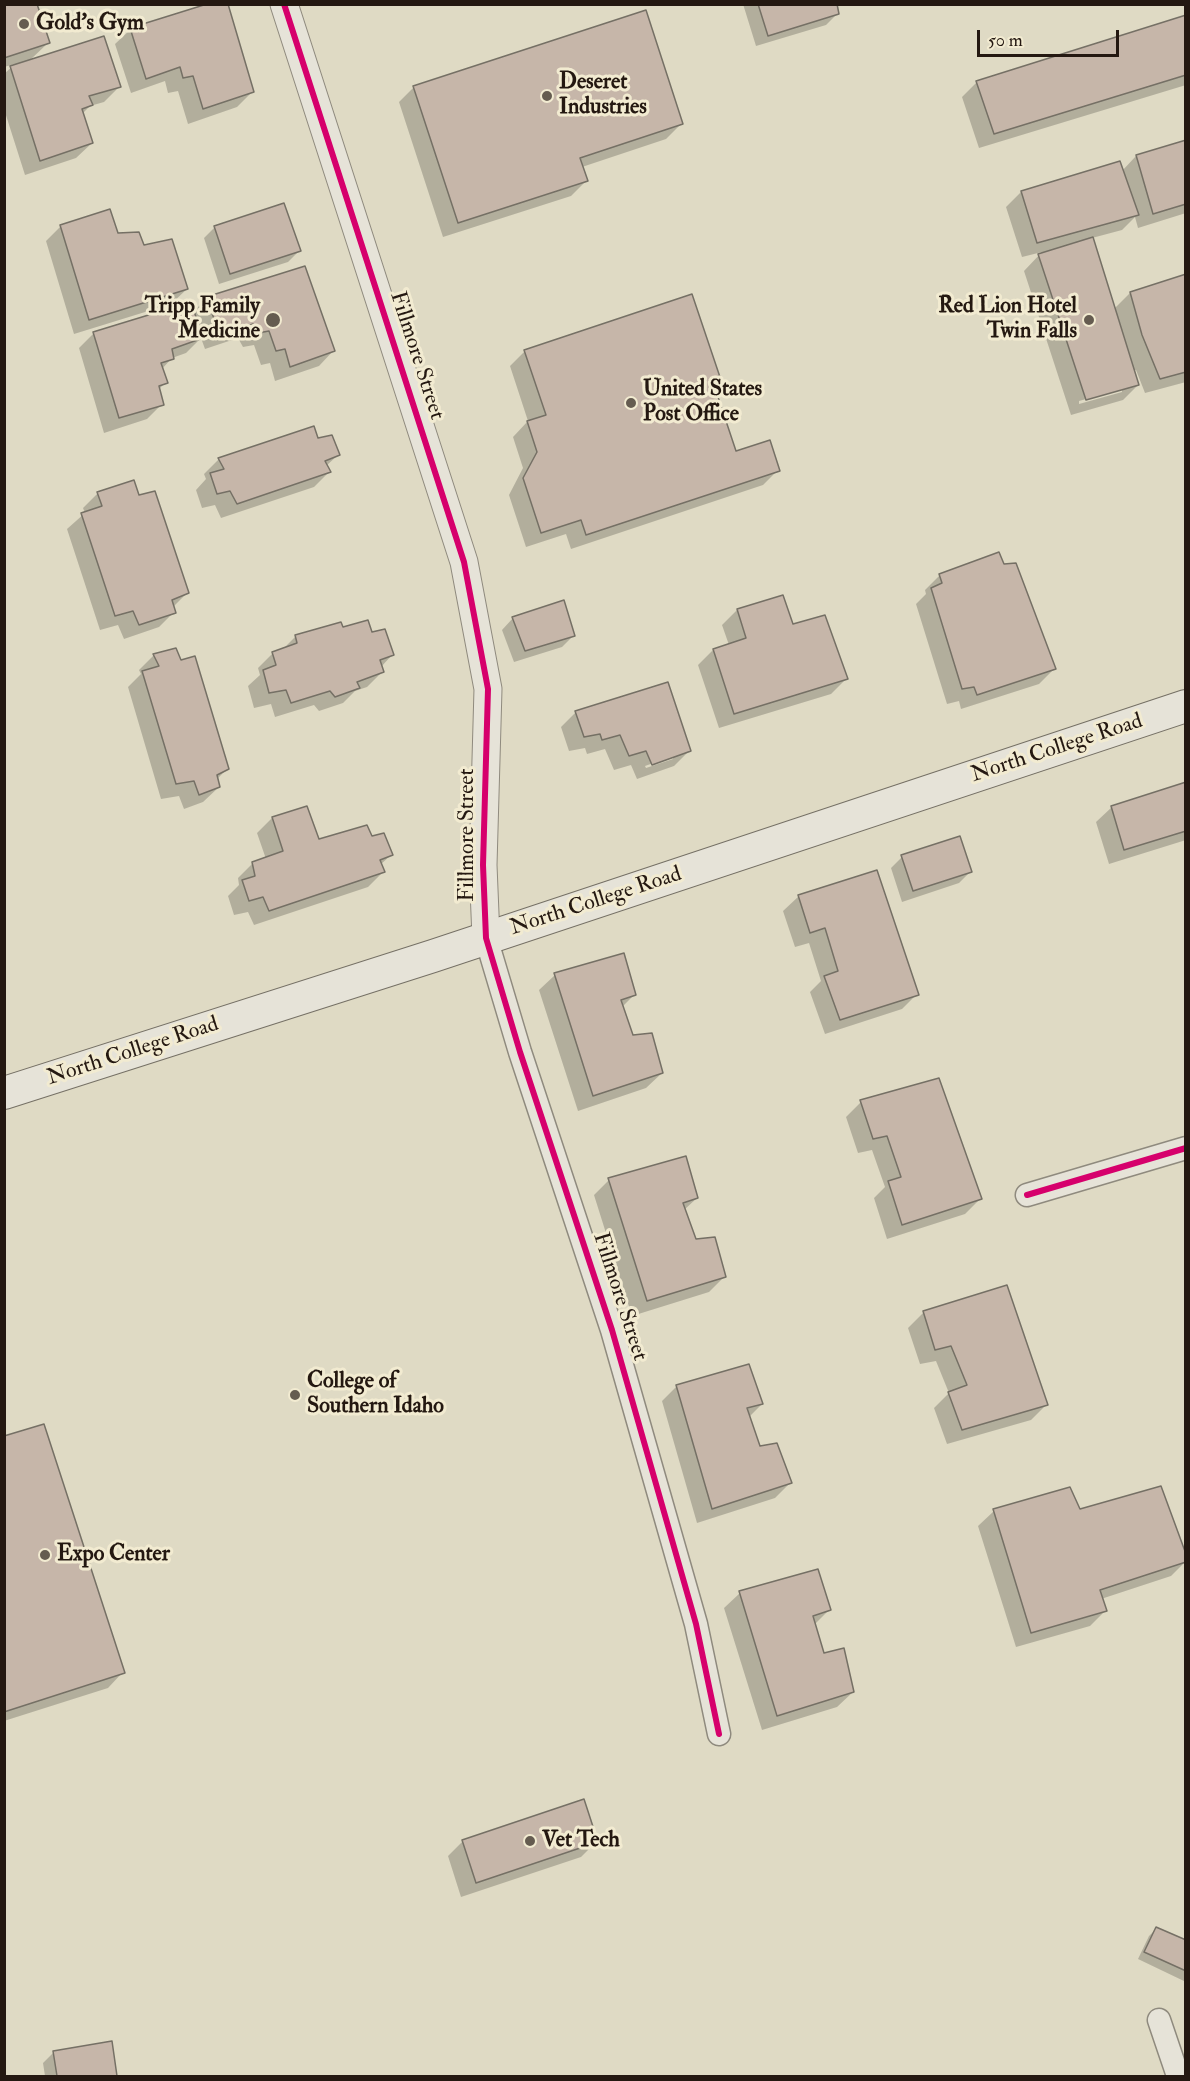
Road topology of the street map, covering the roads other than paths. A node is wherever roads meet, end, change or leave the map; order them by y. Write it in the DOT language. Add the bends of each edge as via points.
graph roads {
  1 [pos="284,4"];
  2 [pos="1185,706"];
  3 [pos="486,938"];
  4 [pos="4,1093"];
  5 [pos="1185,1148"];
  6 [pos="1027,1195"];
  7 [pos="719,1734"];
  8 [pos="1159,2020"];
  9 [pos="1178,2076"];
  1 -- 3 [label="street, Fillmore Street" via="464,562 488,689 483,865"];
  2 -- 3 [label="main road, North College Road"];
  3 -- 4 [label="main road, North College Road"];
  3 -- 7 [label="street, Fillmore Street" via="612,1330 696,1624"];
  5 -- 6 [label="street"];
  8 -- 9 [label="street"];
}
